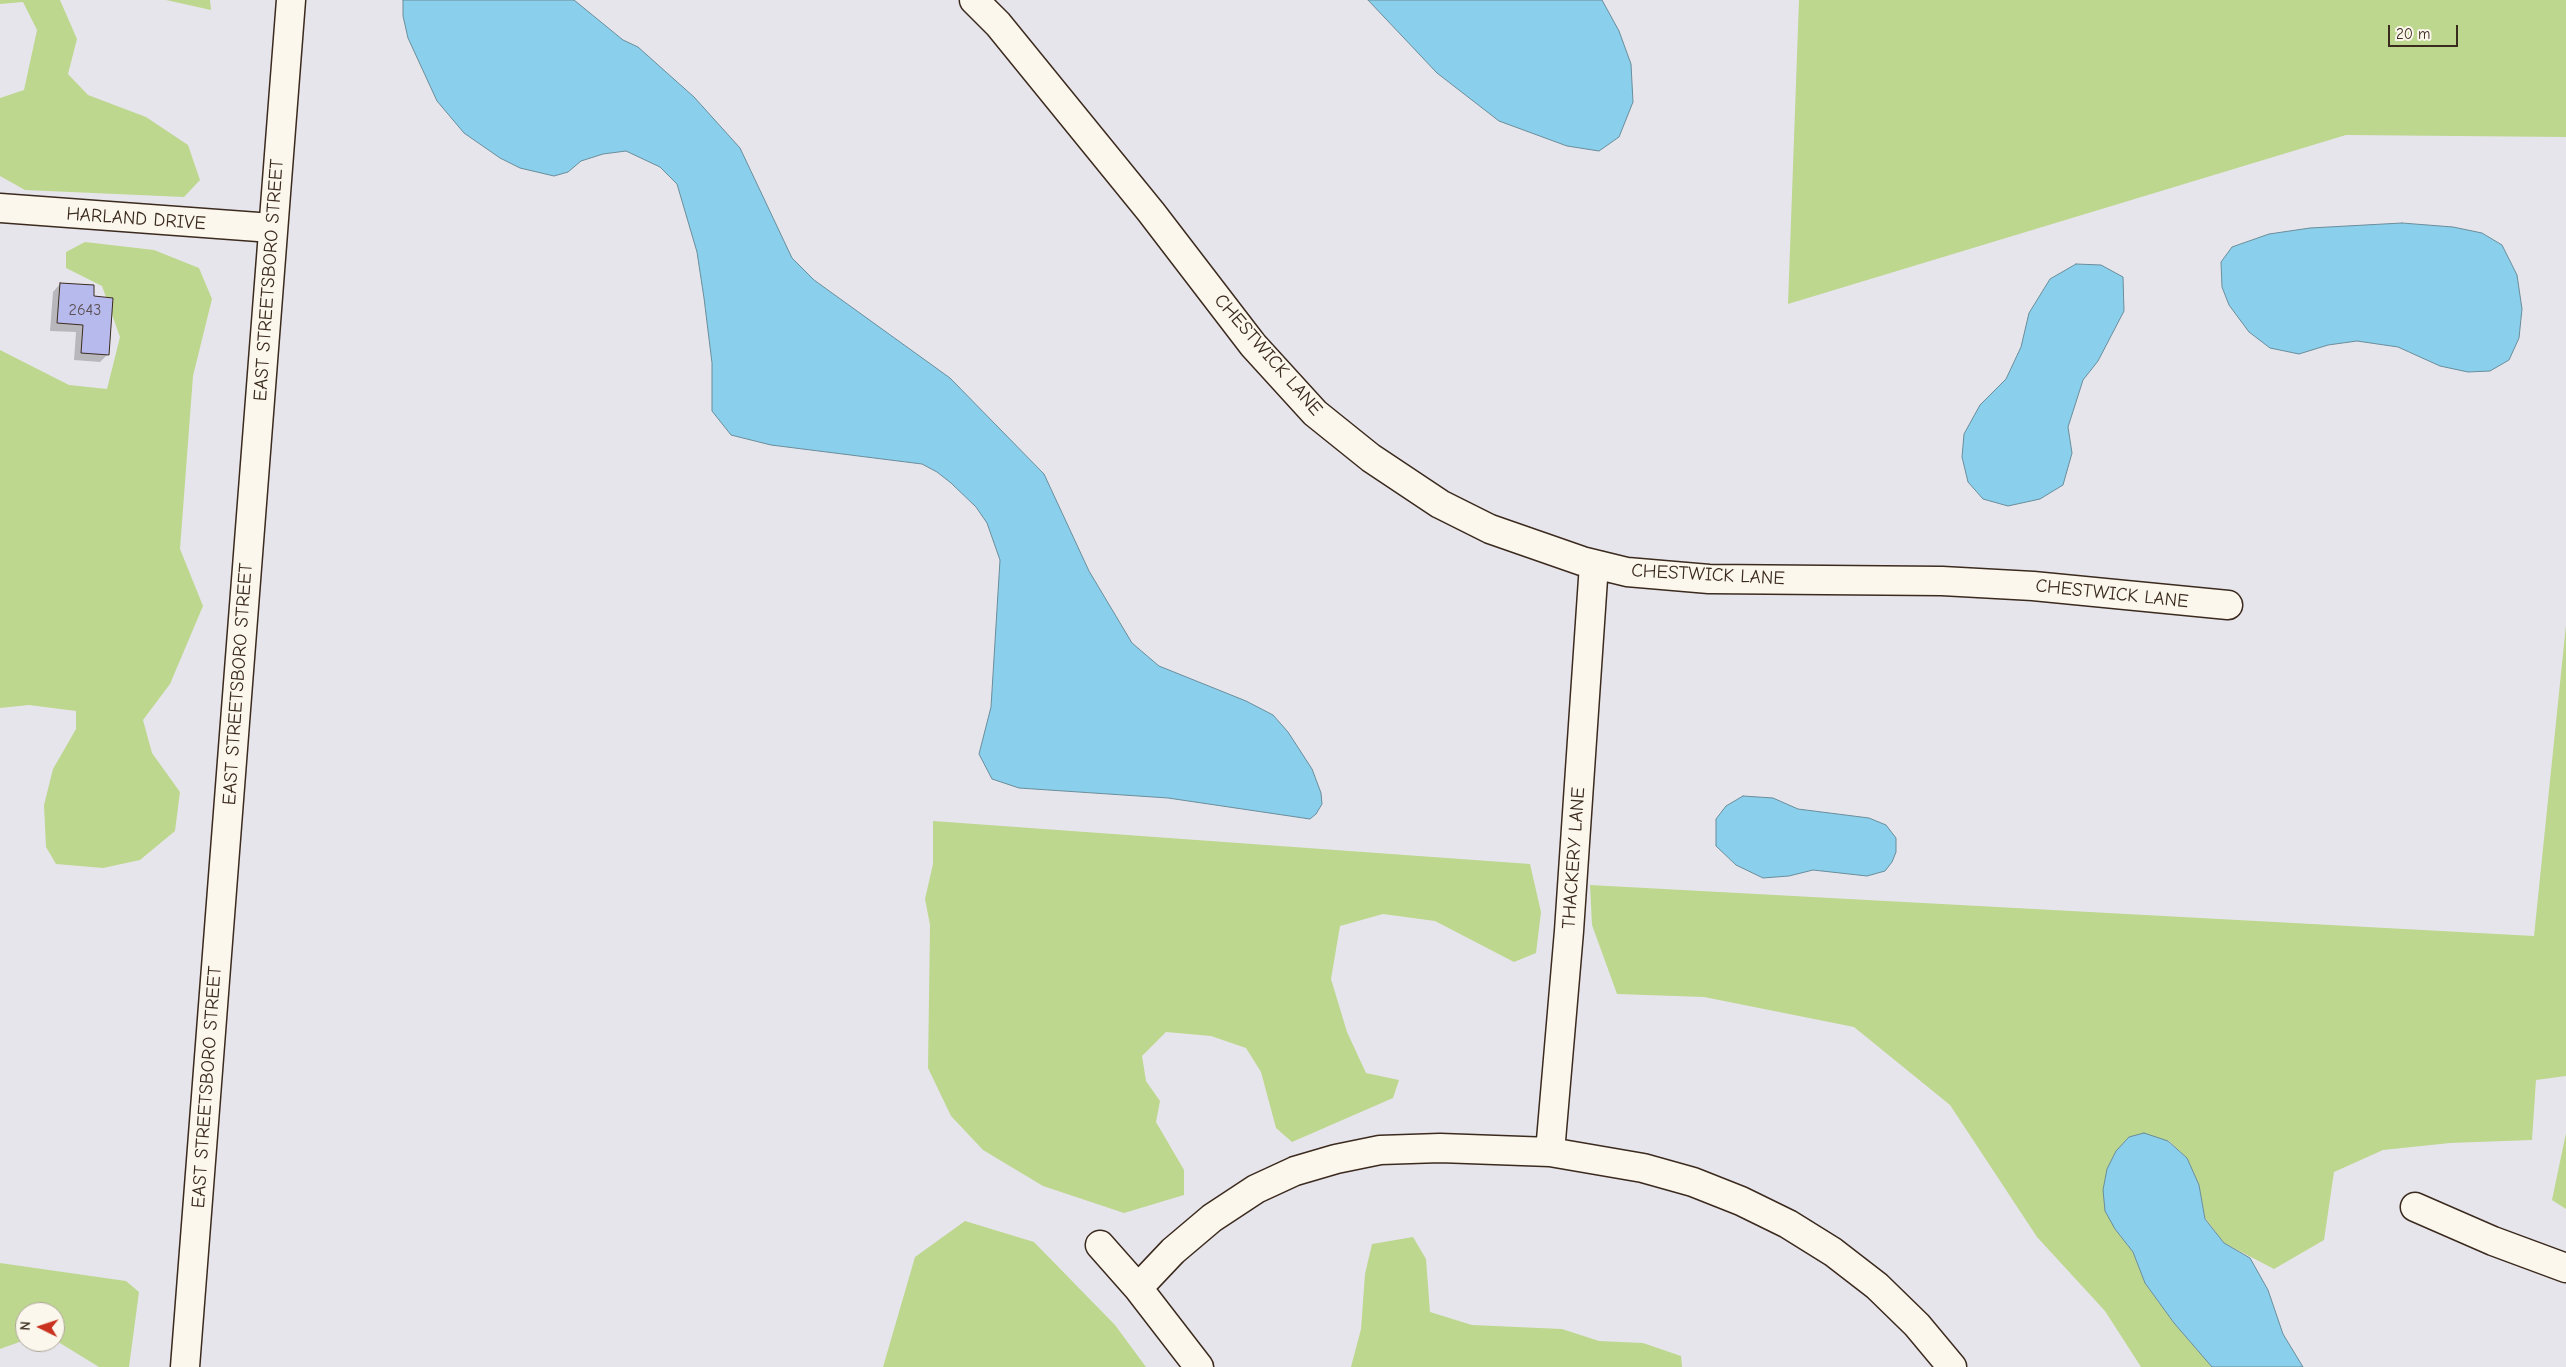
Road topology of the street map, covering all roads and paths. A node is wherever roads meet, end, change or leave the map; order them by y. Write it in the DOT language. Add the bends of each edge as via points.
graph roads {
  1 [pos="291,0"];
  2 [pos="974,0"];
  3 [pos="0,208"];
  4 [pos="272,228"];
  5 [pos="1594,564"];
  6 [pos="2228,605"];
  7 [pos="1550,1152"];
  8 [pos="2415,1207"];
  9 [pos="1100,1245"];
  10 [pos="2566,1268"];
  11 [pos="1138,1288"];
  12 [pos="185,1367"];
  13 [pos="1199,1367"];
  14 [pos="1952,1367"];
  1 -- 4 [label="street, EAST STREETSBORO STREET"];
  2 -- 5 [label="street, CHESTWICK LANE" via="998,24 1253,345 1315,413 1371,458 1440,504 1490,529"];
  3 -- 4 [label="street, HARLAND DRIVE"];
  4 -- 12 [label="street, EAST STREETSBORO STREET"];
  5 -- 6 [label="street, CHESTWICK LANE" via="1627,572 1709,579 1942,581 2064,588"];
  5 -- 7 [label="street, THACKERY LANE"];
  7 -- 11 [label="street" via="1440,1148 1380,1150 1336,1158 1295,1171 1256,1190 1212,1218 1173,1251"];
  7 -- 14 [label="street" via="1642,1168 1693,1182 1788,1224 1833,1252 1877,1286 1917,1325"];
  8 -- 10 [label="street"];
  9 -- 11 [label="street"];
  11 -- 13 [label="street"];
}
